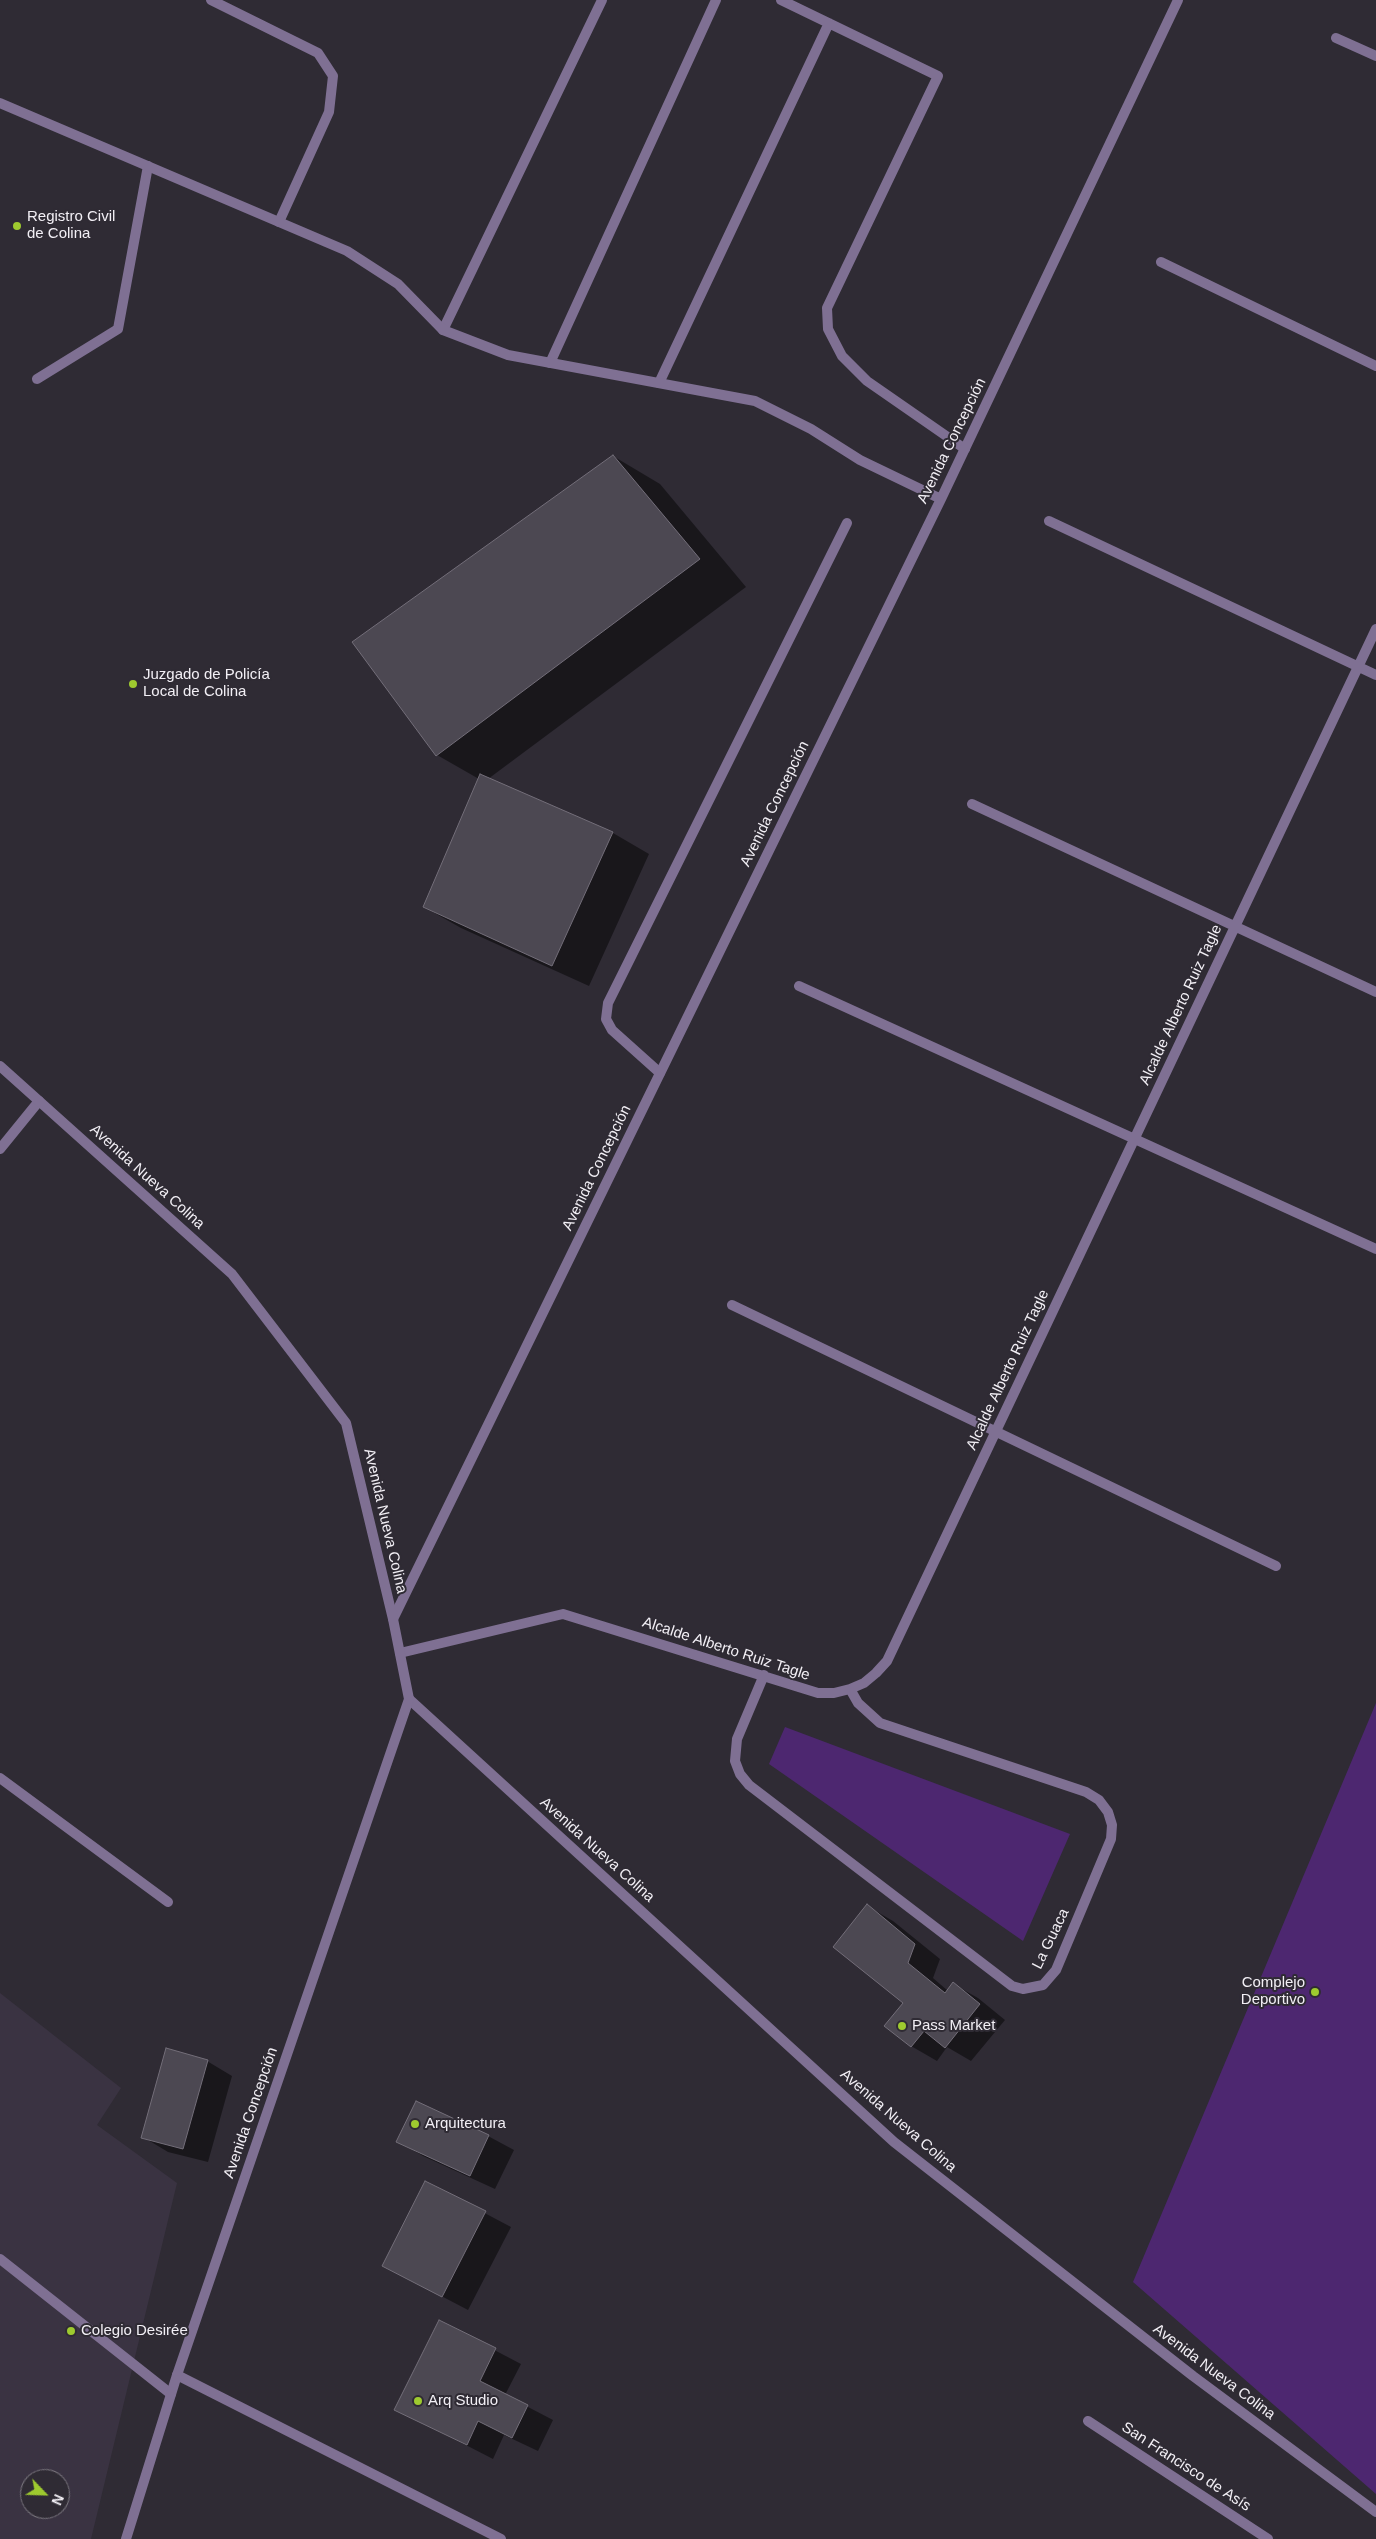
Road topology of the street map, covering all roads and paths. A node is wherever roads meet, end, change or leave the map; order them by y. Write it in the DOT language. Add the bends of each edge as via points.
graph roads {
  1 [pos="211,0"];
  2 [pos="602,0"];
  3 [pos="716,0"];
  4 [pos="781,0"];
  5 [pos="1178,0"];
  6 [pos="829,23"];
  7 [pos="1336,38"];
  8 [pos="1376,56"];
  9 [pos="0,103"];
  10 [pos="148,166"];
  11 [pos="279,222"];
  12 [pos="1161,262"];
  13 [pos="443,330"];
  14 [pos="550,363"];
  15 [pos="1376,366"];
  16 [pos="37,379"];
  17 [pos="660,383"];
  18 [pos="965,449"];
  19 [pos="941,499"];
  20 [pos="1049,521"];
  21 [pos="847,523"];
  22 [pos="1376,629"];
  23 [pos="1358,667"];
  24 [pos="1376,675"];
  25 [pos="972,804"];
  26 [pos="1235,926"];
  27 [pos="799,986"];
  28 [pos="1376,992"];
  29 [pos="0,1066"];
  30 [pos="660,1072"];
  31 [pos="39,1101"];
  32 [pos="1134,1139"];
  33 [pos="0,1148"];
  34 [pos="1376,1249"];
  35 [pos="732,1305"];
  36 [pos="995,1431"];
  37 [pos="1276,1566"];
  38 [pos="393,1619"];
  39 [pos="400,1653"];
  40 [pos="764,1676"];
  41 [pos="850,1689"];
  42 [pos="409,1699"];
  43 [pos="0,1778"];
  44 [pos="168,1902"];
  45 [pos="0,2259"];
  46 [pos="177,2375"];
  47 [pos="171,2394"];
  48 [pos="1088,2421"];
  49 [pos="1376,2512"];
  50 [pos="126,2539"];
  51 [pos="501,2539"];
  52 [pos="1268,2539"];
  1 -- 11 [label="street" via="318,53 333,76 329,112"];
  2 -- 13 [label="street"];
  3 -- 14 [label="street"];
  4 -- 6 [label="street"];
  5 -- 18 [label="street, Avenida Concepción"];
  6 -- 17 [label="street"];
  6 -- 18 [label="street" via="938,76 826,308 828,329 842,356 867,381"];
  7 -- 8 [label="street"];
  9 -- 10 [label="street"];
  10 -- 11 [label="street"];
  10 -- 16 [label="street" via="118,328"];
  11 -- 13 [label="street" via="347,251 398,284"];
  12 -- 15 [label="street"];
  13 -- 14 [label="street" via="508,355"];
  14 -- 17 [label="street"];
  17 -- 19 [label="street" via="755,401 812,429 860,460"];
  18 -- 19 [label="street, Avenida Concepción"];
  19 -- 30 [label="street, Avenida Concepción"];
  20 -- 23 [label="street"];
  21 -- 30 [label="street" via="608,1003 606,1019 612,1030"];
  22 -- 23 [label="street, Alcalde Alberto Ruiz Tagle"];
  23 -- 24 [label="street"];
  23 -- 26 [label="street, Alcalde Alberto Ruiz Tagle"];
  25 -- 26 [label="street"];
  26 -- 28 [label="street"];
  26 -- 32 [label="street, Alcalde Alberto Ruiz Tagle"];
  27 -- 32 [label="street"];
  29 -- 31 [label="street, Avenida Nueva Colina"];
  30 -- 38 [label="street, Avenida Concepción"];
  31 -- 33 [label="street"];
  31 -- 38 [label="street, Avenida Nueva Colina" via="232,1274 346,1424"];
  32 -- 34 [label="street"];
  32 -- 36 [label="street, Alcalde Alberto Ruiz Tagle"];
  35 -- 36 [label="street"];
  36 -- 37 [label="street"];
  36 -- 41 [label="street, Alcalde Alberto Ruiz Tagle" via="886,1660 864,1682"];
  38 -- 39 [label="street, Avenida Nueva Colina"];
  39 -- 40 [label="street, Alcalde Alberto Ruiz Tagle" via="563,1614"];
  39 -- 42 [label="street, Avenida Nueva Colina"];
  40 -- 41 [label="street, Alcalde Alberto Ruiz Tagle" via="818,1693"];
  40 -- 41 [label="street, La Guaca" via="734,1750 735,1761 745,1780 1012,1986 1023,1989 1043,1985 1056,1970 1111,1839 1108,1812 1099,1800 1086,1792 880,1723 858,1703"];
  42 -- 46 [label="street, Avenida Concepción"];
  42 -- 49 [label="street, Avenida Nueva Colina" via="894,2142 1193,2376"];
  43 -- 44 [label="street"];
  45 -- 47 [label="street"];
  46 -- 47 [label="street, Avenida Concepción"];
  46 -- 51 [label="street"];
  47 -- 50 [label="street, Avenida Concepción"];
  48 -- 52 [label="street, San Francisco de Asís"];
}
